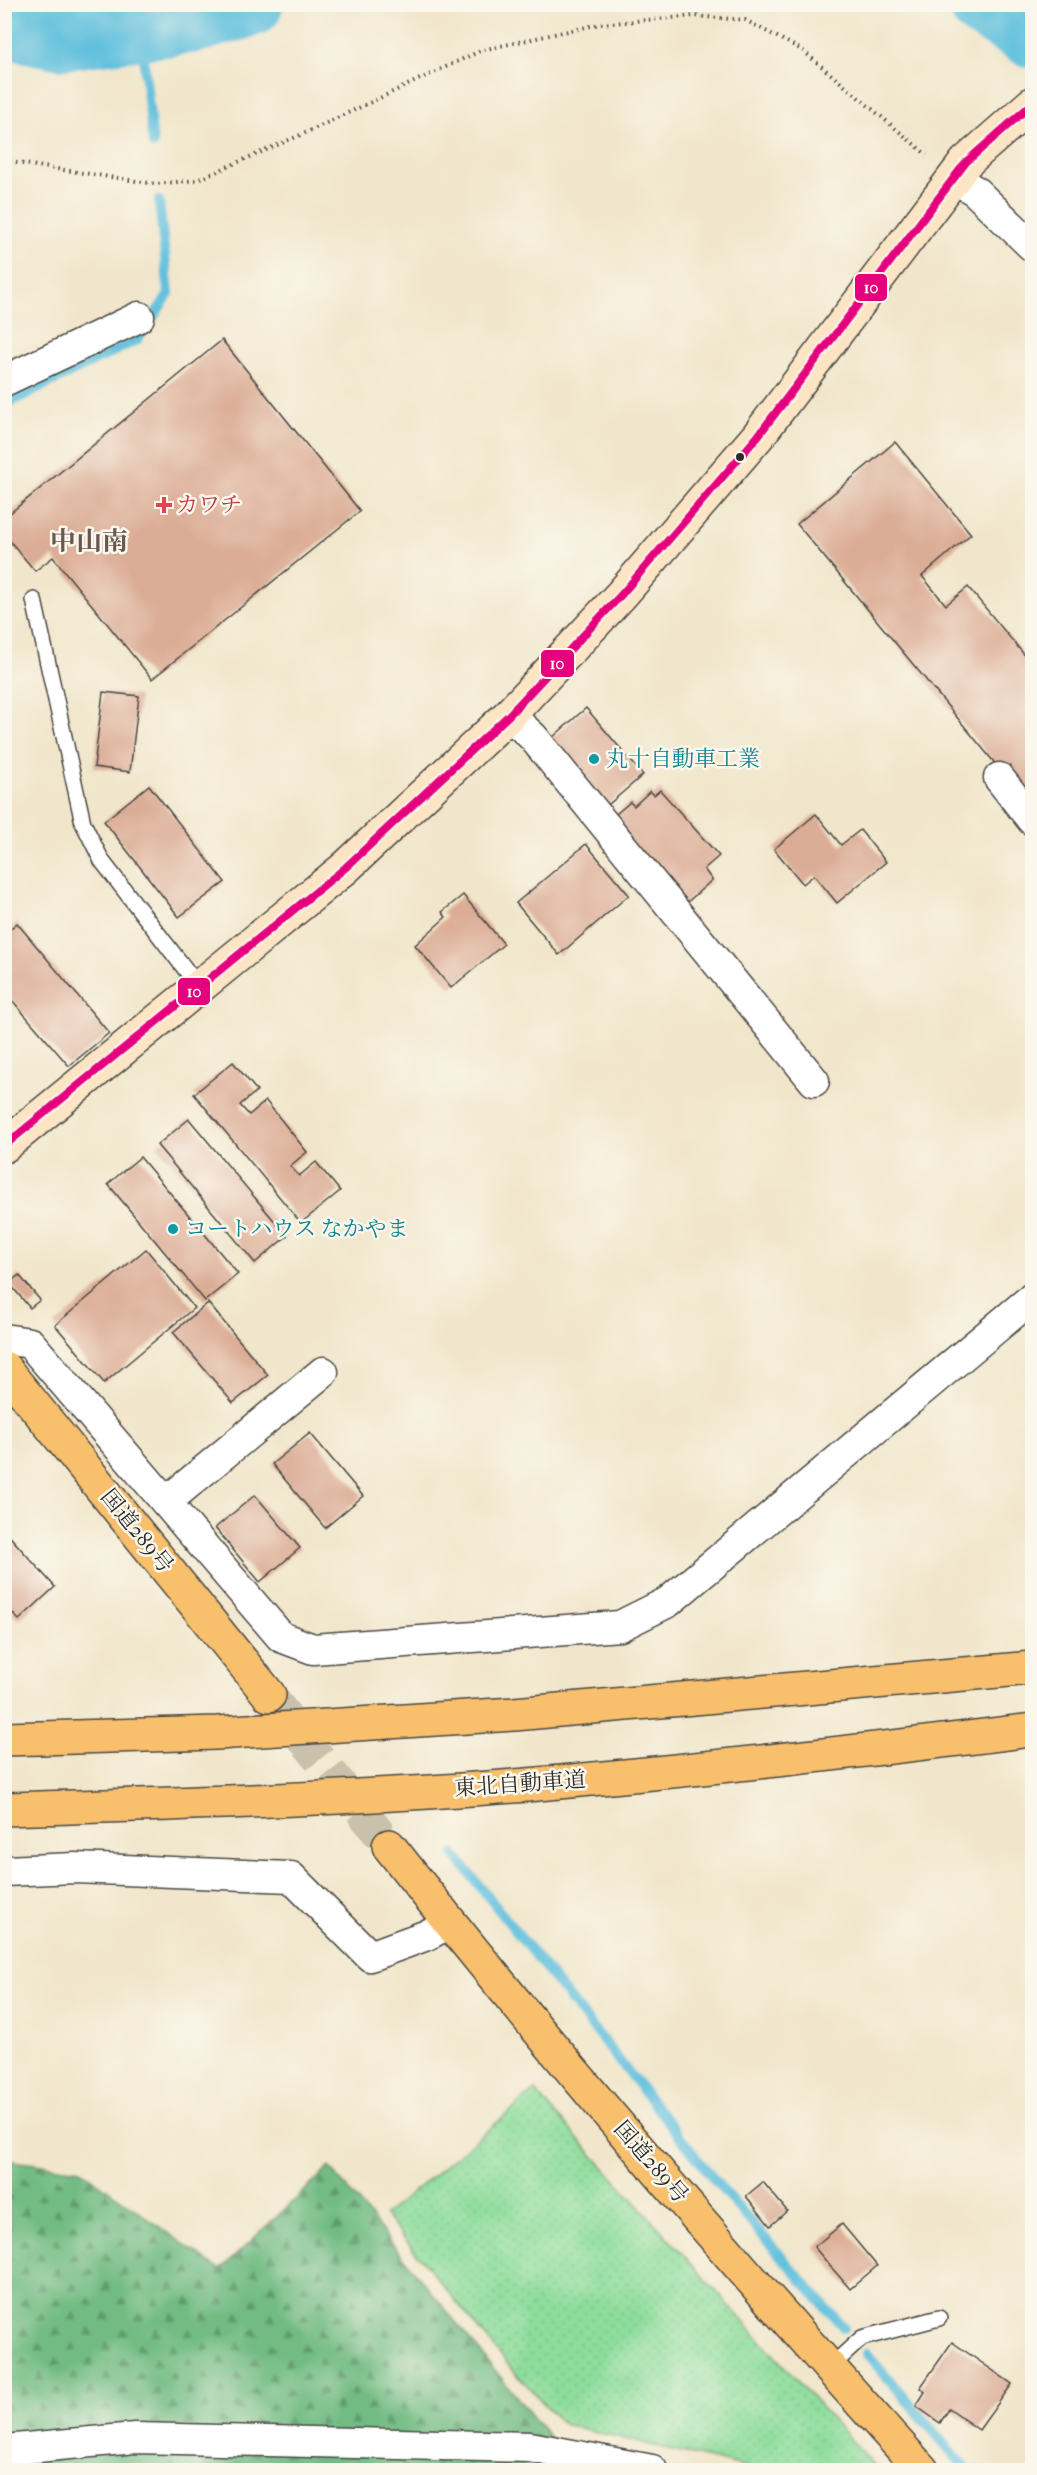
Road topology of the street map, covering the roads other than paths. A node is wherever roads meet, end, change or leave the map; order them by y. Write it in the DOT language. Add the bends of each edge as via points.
graph roads {
  1 [pos="1032,104"];
  2 [pos="960,170"];
  3 [pos="1032,246"];
  4 [pos="139,317"];
  5 [pos="4,381"];
  6 [pos="34,600"];
  7 [pos="509,715"];
  8 [pos="999,778"];
  9 [pos="1032,820"];
  10 [pos="199,987"];
  11 [pos="814,1081"];
  12 [pos="4,1146"];
  13 [pos="1032,1298"];
  14 [pos="4,1339"];
  15 [pos="4,1368"];
  16 [pos="323,1372"];
  17 [pos="165,1502"];
  18 [pos="1032,1668"];
  19 [pos="269,1695"];
  20 [pos="1032,1730"];
  21 [pos="4,1739"];
  22 [pos="4,1809"];
  23 [pos="389,1846"];
  24 [pos="4,1871"];
  25 [pos="450,1923"];
  26 [pos="939,2318"];
  27 [pos="835,2362"];
  28 [pos="4,2450"];
  29 [pos="652,2470"];
  30 [pos="922,2470"];
  1 -- 2 [label="street"];
  2 -- 3 [label="street" via="975,192"];
  2 -- 7 [label="street" via="758,436 621,595"];
  4 -- 5 [label="street"];
  6 -- 10 [label="lane" via="83,824 102,861"];
  7 -- 10 [label="street" via="345,868"];
  7 -- 11 [label="street" via="533,737"];
  8 -- 9 [label="street"];
  10 -- 12 [label="street"];
  13 -- 17 [label="street" via="668,1602 620,1626 312,1649 281,1637"];
  14 -- 17 [label="street" via="30,1343"];
  15 -- 19 [label="highway, 国道289号"];
  16 -- 17 [label="street"];
  18 -- 21 [label="highway" via="514,1714 217,1733"];
  20 -- 22 [label="highway, 東北自動車道" via="859,1752 526,1785 222,1802"];
  23 -- 25 [label="highway, 国道289号"];
  24 -- 25 [label="street" via="75,1868 291,1877 370,1956"];
  25 -- 27 [label="highway, 国道289号" via="595,2097"];
  26 -- 27 [label="lane" via="862,2338"];
  27 -- 30 [label="highway, 国道289号"];
  28 -- 29 [label="street" via="135,2438 507,2446"];
}
